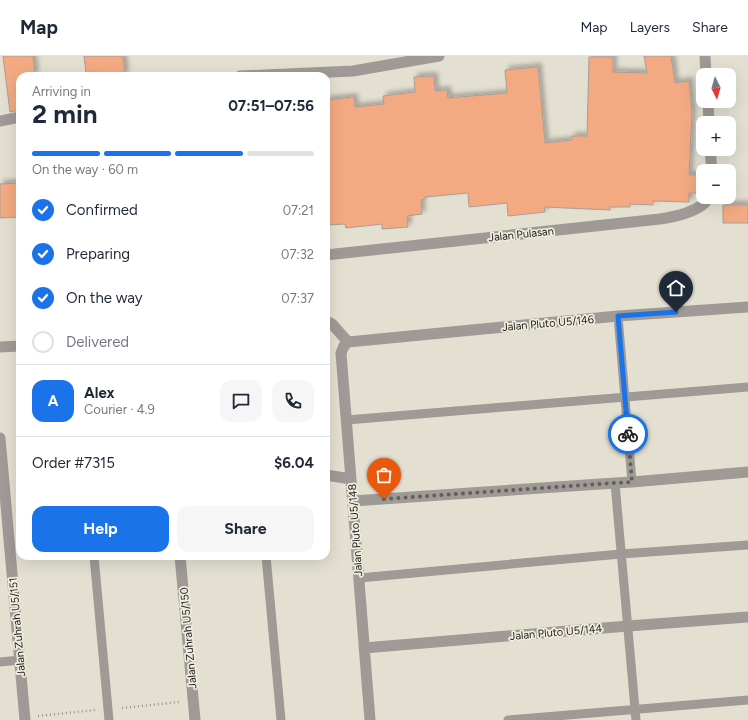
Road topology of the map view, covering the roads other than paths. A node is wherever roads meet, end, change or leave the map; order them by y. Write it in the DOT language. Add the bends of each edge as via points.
graph roads {
  1 [pos="439,56"];
  2 [pos="705,56"];
  3 [pos="706,68"];
  4 [pos="330,72"];
  5 [pos="16,118"];
  6 [pos="0,121"];
  7 [pos="703,204"];
  8 [pos="330,255"];
  9 [pos="748,307"];
  10 [pos="618,316"];
  11 [pos="330,323"];
  12 [pos="348,342"];
  13 [pos="16,346"];
  14 [pos="0,347"];
  15 [pos="748,387"];
  16 [pos="625,398"];
  17 [pos="347,420"];
  18 [pos="0,438"];
  19 [pos="748,472"];
  20 [pos="330,476"];
  21 [pos="351,479"];
  22 [pos="632,482"];
  23 [pos="615,483"];
  24 [pos="353,501"];
  25 [pos="748,545"];
  26 [pos="621,554"];
  27 [pos="94,560"];
  28 [pos="180,560"];
  29 [pos="266,560"];
  30 [pos="359,578"];
  31 [pos="748,617"];
  32 [pos="628,626"];
  33 [pos="364,648"];
  34 [pos="20,660"];
  35 [pos="0,662"];
  36 [pos="748,700"];
  37 [pos="635,709"];
  38 [pos="25,720"];
  39 [pos="109,720"];
  40 [pos="195,720"];
  41 [pos="280,720"];
  42 [pos="370,720"];
  43 [pos="508,720"];
  44 [pos="636,720"];
  1 -- 4 [label="street" via="353,71"];
  2 -- 3 [label="street"];
  5 -- 6 [label="street"];
  7 -- 8 [label="street, Jalan Pulasan" via="678,216 660,219"];
  9 -- 10 [label="street, Jalan Pluto U5/146"];
  10 -- 12 [label="street, Jalan Pluto U5/146"];
  10 -- 16 [label="lane"];
  11 -- 12 [label="street"];
  12 -- 17 [label="street, Jalan Pluto U5/148" via="341,353"];
  13 -- 14 [label="street"];
  15 -- 16 [label="lane"];
  16 -- 17 [label="lane"];
  16 -- 22 [label="lane"];
  17 -- 21 [label="street, Jalan Pluto U5/148"];
  18 -- 34 [label="street, Jalan Zuhrah U5/151"];
  19 -- 22 [label="street"];
  20 -- 21 [label="street"];
  21 -- 24 [label="street, Jalan Pluto U5/148"];
  22 -- 23 [label="street"];
  23 -- 24 [label="street"];
  23 -- 26 [label="lane"];
  24 -- 30 [label="street, Jalan Pluto U5/148"];
  25 -- 26 [label="lane"];
  26 -- 30 [label="lane"];
  26 -- 32 [label="lane"];
  27 -- 39 [label="lane"];
  28 -- 40 [label="street, Jalan Zuhrah U5/150"];
  29 -- 41 [label="lane"];
  30 -- 33 [label="street, Jalan Pluto U5/148"];
  31 -- 32 [label="street, Jalan Pluto U5/144"];
  32 -- 33 [label="street, Jalan Pluto U5/144"];
  32 -- 37 [label="lane"];
  33 -- 42 [label="street, Jalan Pluto U5/148"];
  34 -- 35 [label="lane"];
  34 -- 38 [label="street, Jalan Zuhrah U5/151"];
  36 -- 37 [label="lane"];
  37 -- 43 [label="lane"];
  37 -- 44 [label="lane"];
}
